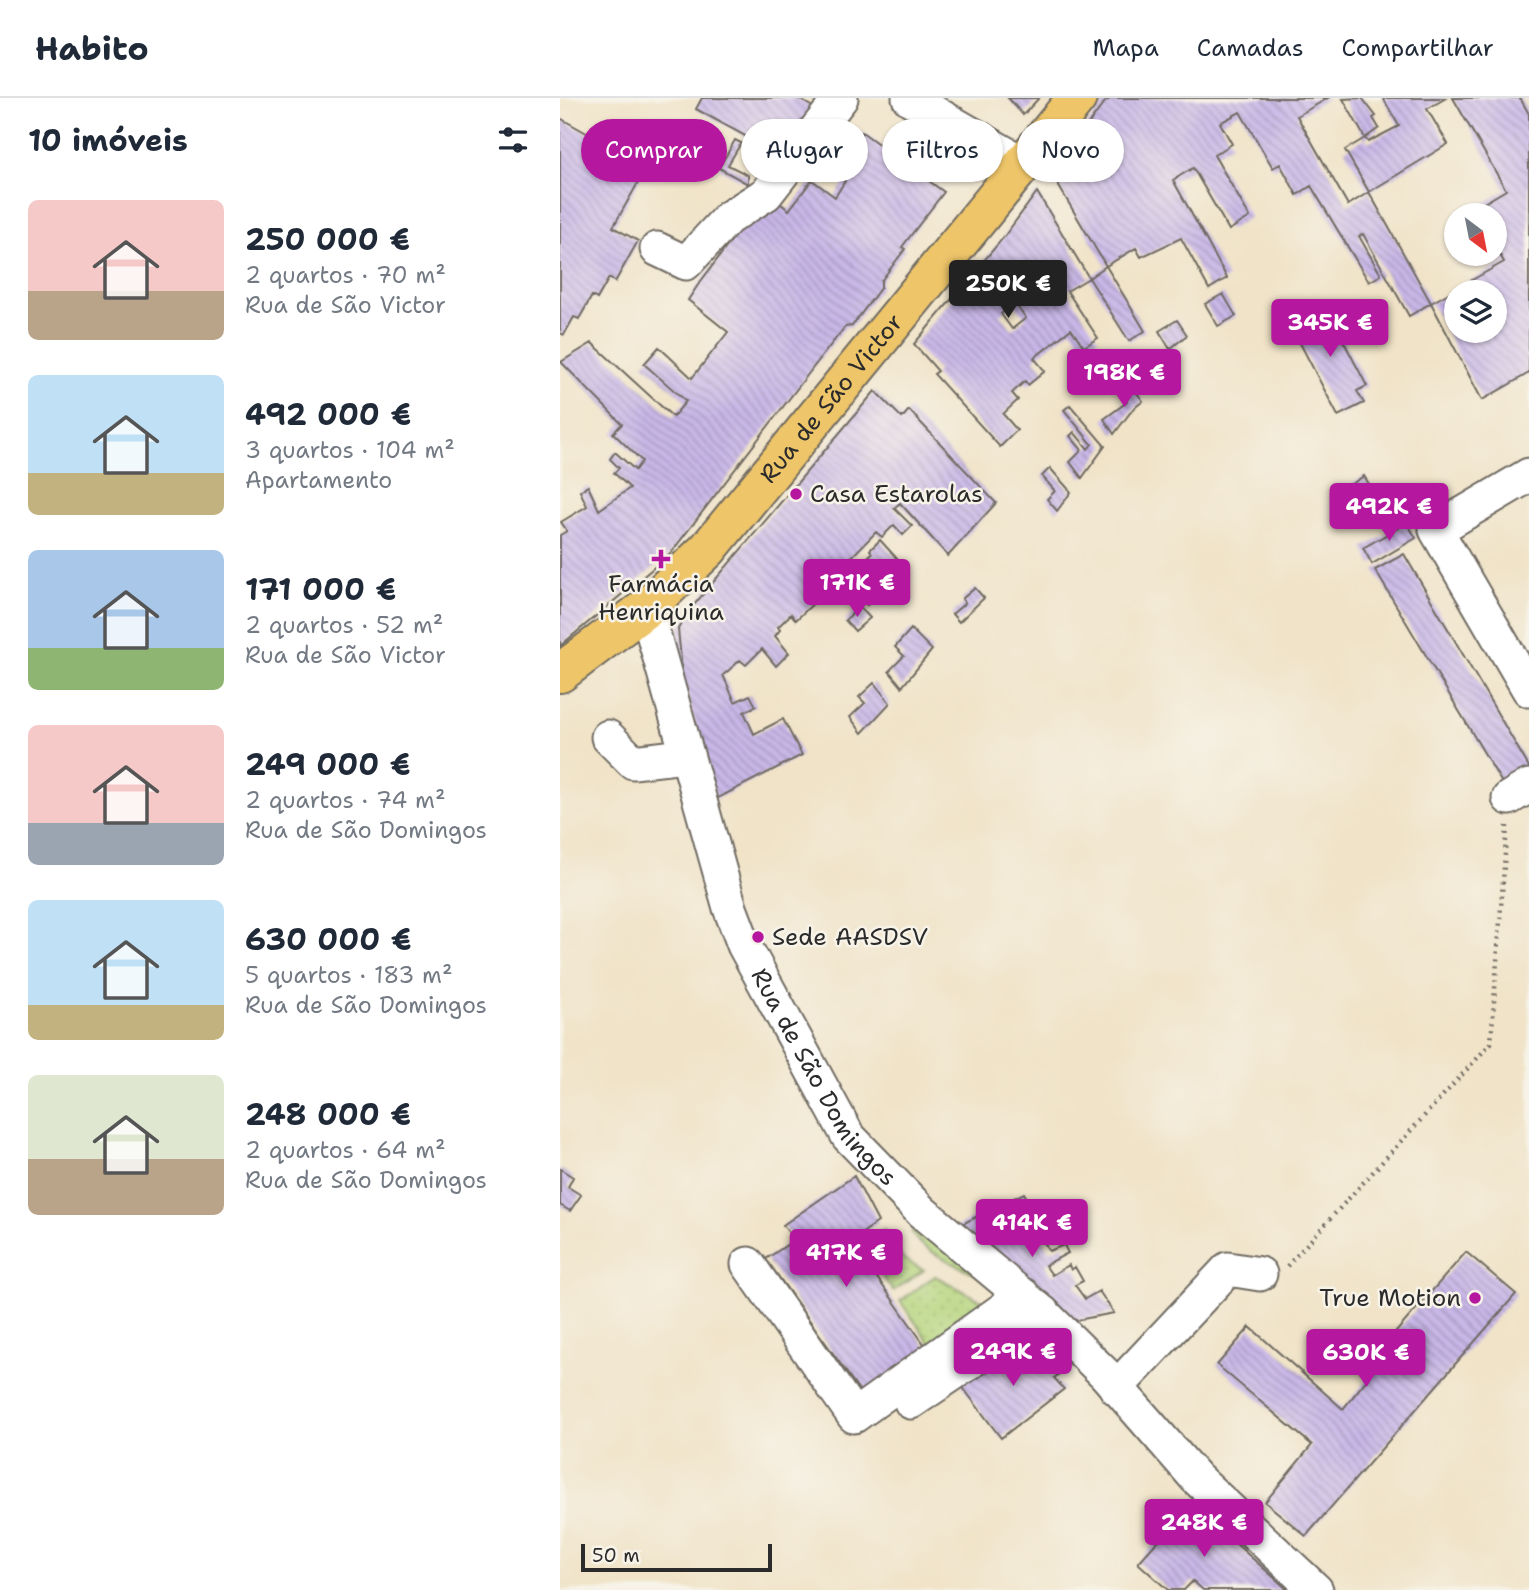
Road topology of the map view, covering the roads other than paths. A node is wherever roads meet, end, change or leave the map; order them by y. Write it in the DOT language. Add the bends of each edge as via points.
graph roads {
  1 [pos="841,98"];
  2 [pos="909,98"];
  3 [pos="1077,98"];
  4 [pos="1060,119"];
  5 [pos="1017,160"];
  6 [pos="1017,170"];
  7 [pos="657,249"];
  8 [pos="1529,475"];
  9 [pos="646,608"];
  10 [pos="560,673"];
  11 [pos="1529,691"];
  12 [pos="608,737"];
  13 [pos="685,756"];
  14 [pos="748,1264"];
  15 [pos="1272,1271"];
  16 [pos="1033,1304"];
  17 [pos="1116,1388"];
  18 [pos="904,1407"];
  19 [pos="1316,1590"];
  1 -- 7 [label="street" via="766,194 728,218 686,264"];
  2 -- 5 [label="street"];
  3 -- 4 [label="main road, Rua de São Victor"];
  6 -- 9 [label="main road, Rua de São Victor" via="708,549"];
  8 -- 11 [label="street" via="1437,530"];
  9 -- 10 [label="main road, Rua de São Victor"];
  9 -- 13 [label="street, Rua de São Domingos"];
  12 -- 13 [label="street" via="633,762"];
  13 -- 16 [label="street, Rua de São Domingos" via="744,945 848,1136 922,1212"];
  14 -- 16 [label="street" via="854,1416"];
  15 -- 17 [label="street" via="1228,1269"];
  16 -- 17 [label="street, Rua de São Domingos"];
  16 -- 18 [label="street"];
  17 -- 19 [label="street, Rua de São Domingos" via="1196,1478"];
}
